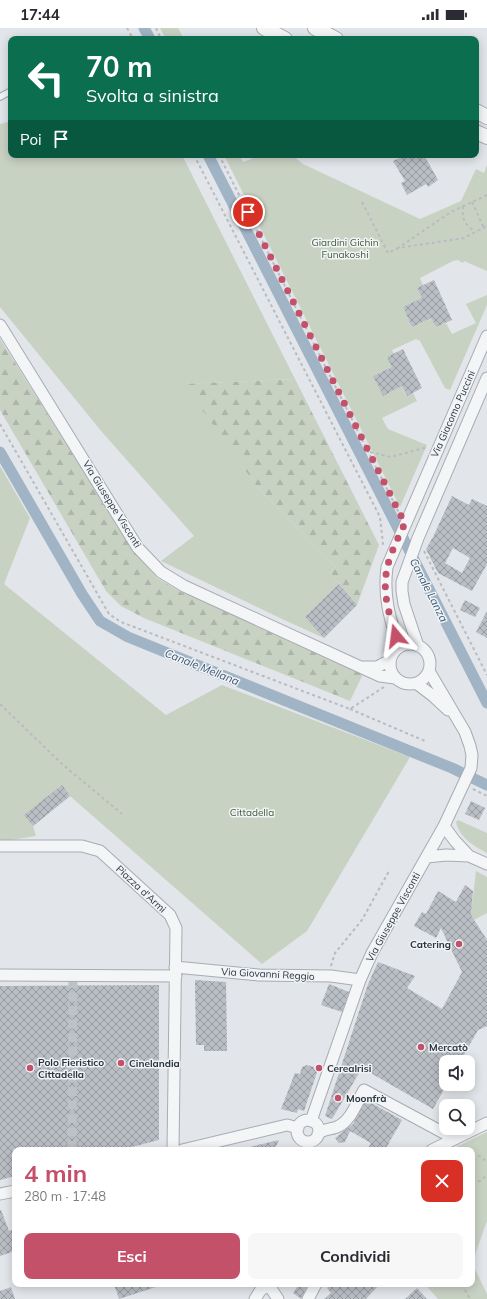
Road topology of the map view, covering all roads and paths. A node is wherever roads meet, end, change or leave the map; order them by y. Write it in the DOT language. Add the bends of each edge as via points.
graph roads {
  1 [pos="264,28"];
  2 [pos="315,28"];
  3 [pos="279,36"];
  4 [pos="330,36"];
  5 [pos="196,158"];
  6 [pos="221,158"];
  7 [pos="487,195"];
  8 [pos="362,202"];
  9 [pos="472,202"];
  10 [pos="463,206"];
  11 [pos="487,226"];
  12 [pos="484,228"];
  13 [pos="475,232"];
  14 [pos="398,248"];
  15 [pos="0,325"];
  16 [pos="487,336"];
  17 [pos="487,378"];
  18 [pos="0,424"];
  19 [pos="369,452"];
  20 [pos="436,453"];
  21 [pos="428,470"];
  22 [pos="444,477"];
  23 [pos="405,524"];
  24 [pos="416,541"];
  25 [pos="393,553"];
  26 [pos="418,646"];
  27 [pos="399,647"];
  28 [pos="390,660"];
  29 [pos="362,667"];
  30 [pos="429,671"];
  31 [pos="487,675"];
  32 [pos="396,679"];
  33 [pos="416,684"];
  34 [pos="0,704"];
  35 [pos="350,709"];
  36 [pos="457,719"];
  37 [pos="425,741"];
  38 [pos="464,785"];
  39 [pos="487,796"];
  40 [pos="122,814"];
  41 [pos="444,826"];
  42 [pos="0,846"];
  43 [pos="469,856"];
  44 [pos="427,857"];
  45 [pos="487,864"];
  46 [pos="389,871"];
  47 [pos="176,972"];
  48 [pos="0,975"];
  49 [pos="328,976"];
  50 [pos="360,980"];
  51 [pos="310,1121"];
  52 [pos="487,1123"];
  53 [pos="298,1128"];
  54 [pos="318,1134"];
  55 [pos="455,1139"];
  56 [pos="302,1146"];
  57 [pos="173,1147"];
  58 [pos="195,1147"];
  59 [pos="438,1147"];
  60 [pos="475,1155"];
  61 [pos="487,1162"];
  62 [pos="487,1175"];
  63 [pos="475,1182"];
  64 [pos="12,1192"];
  65 [pos="0,1194"];
  66 [pos="265,1287"];
  67 [pos="270,1287"];
  68 [pos="314,1287"];
  69 [pos="464,1287"];
  70 [pos="255,1299"];
  71 [pos="278,1299"];
  72 [pos="308,1299"];
  73 [pos="470,1299"];
  1 -- 3 [label="street"];
  2 -- 4 [label="street"];
  5 -- 25 [label="path" via="380,517 383,544"];
  6 -- 19 [label="path"];
  7 -- 9 [label="path"];
  8 -- 14 [label="path" via="388,253"];
  9 -- 10 [label="path"];
  9 -- 12 [label="path"];
  10 -- 13 [label="path" via="462,217 466,225"];
  10 -- 14 [label="path"];
  11 -- 12 [label="path"];
  12 -- 13 [label="path"];
  13 -- 14 [label="path" via="464,238"];
  15 -- 29 [label="street, Via Giuseppe Visconti" via="138,548 161,572 184,586"];
  16 -- 20 [label="street, Via Giacomo Puccini"];
  17 -- 22 [label="street, Via Giacomo Puccini"];
  18 -- 35 [label="path" via="109,614 122,622"];
  19 -- 20 [label="path" via="392,457 424,448"];
  19 -- 23 [label="path"];
  20 -- 21 [label="street, Via Giacomo Puccini"];
  21 -- 22 [label="street, Via Giacomo Puccini"];
  21 -- 23 [label="street, Via Giacomo Puccini"];
  22 -- 24 [label="street, Via Giacomo Puccini"];
  23 -- 25 [label="street, Via Giacomo Puccini"];
  24 -- 26 [label="street, Via Giacomo Puccini" via="402,582 402,591"];
  24 -- 31 [label="path"];
  25 -- 27 [label="street, Via Giacomo Puccini" via="387,567 385,594"];
  26 -- 27 [label="street" via="405,644"];
  26 -- 30 [label="street" via="430,659"];
  27 -- 28 [label="street"];
  28 -- 29 [label="street" via="377,667"];
  28 -- 32 [label="street"];
  29 -- 32 [label="street, Via Giuseppe Visconti" via="380,676"];
  30 -- 33 [label="street" via="422,681"];
  30 -- 36 [label="street, Via Giuseppe Visconti"];
  32 -- 33 [label="street" via="403,683"];
  32 -- 35 [label="path"];
  33 -- 36 [label="street, Via Giuseppe Visconti"];
  34 -- 40 [label="path" via="62,764"];
  35 -- 37 [label="path"];
  36 -- 38 [label="street, Via Giuseppe Visconti" via="465,732 472,755 471,768"];
  38 -- 39 [label="path"];
  38 -- 41 [label="street, Via Giuseppe Visconti"];
  41 -- 43 [label="street"];
  41 -- 44 [label="street, Via Giuseppe Visconti"];
  42 -- 47 [label="street, Piazza d'Armi" via="82,846 100,851 170,915 176,928"];
  43 -- 44 [label="street"];
  43 -- 45 [label="street"];
  44 -- 50 [label="street, Via Giuseppe Visconti" via="372,953"];
  46 -- 49 [label="path" via="362,920 335,953"];
  47 -- 48 [label="street"];
  47 -- 49 [label="street, Via Giovanni Reggio"];
  47 -- 57 [label="street, Piazza d'Armi"];
  49 -- 50 [label="street, Via Giovanni Reggio"];
  50 -- 51 [label="street, Via Giuseppe Visconti"];
  51 -- 53 [label="street" via="304,1121"];
  51 -- 54 [label="street" via="318,1127"];
  52 -- 55 [label="street"];
  53 -- 56 [label="street" via="297,1134"];
  53 -- 58 [label="street" via="287,1125"];
  54 -- 55 [label="street" via="343,1123 364,1090"];
  54 -- 56 [label="street" via="314,1140"];
  55 -- 59 [label="street"];
  60 -- 61 [label="path" via="484,1158"];
  62 -- 63 [label="path"];
  64 -- 65 [label="street"];
  66 -- 70 [label="street"];
  67 -- 71 [label="street"];
  68 -- 72 [label="street"];
  69 -- 73 [label="path"];
}
